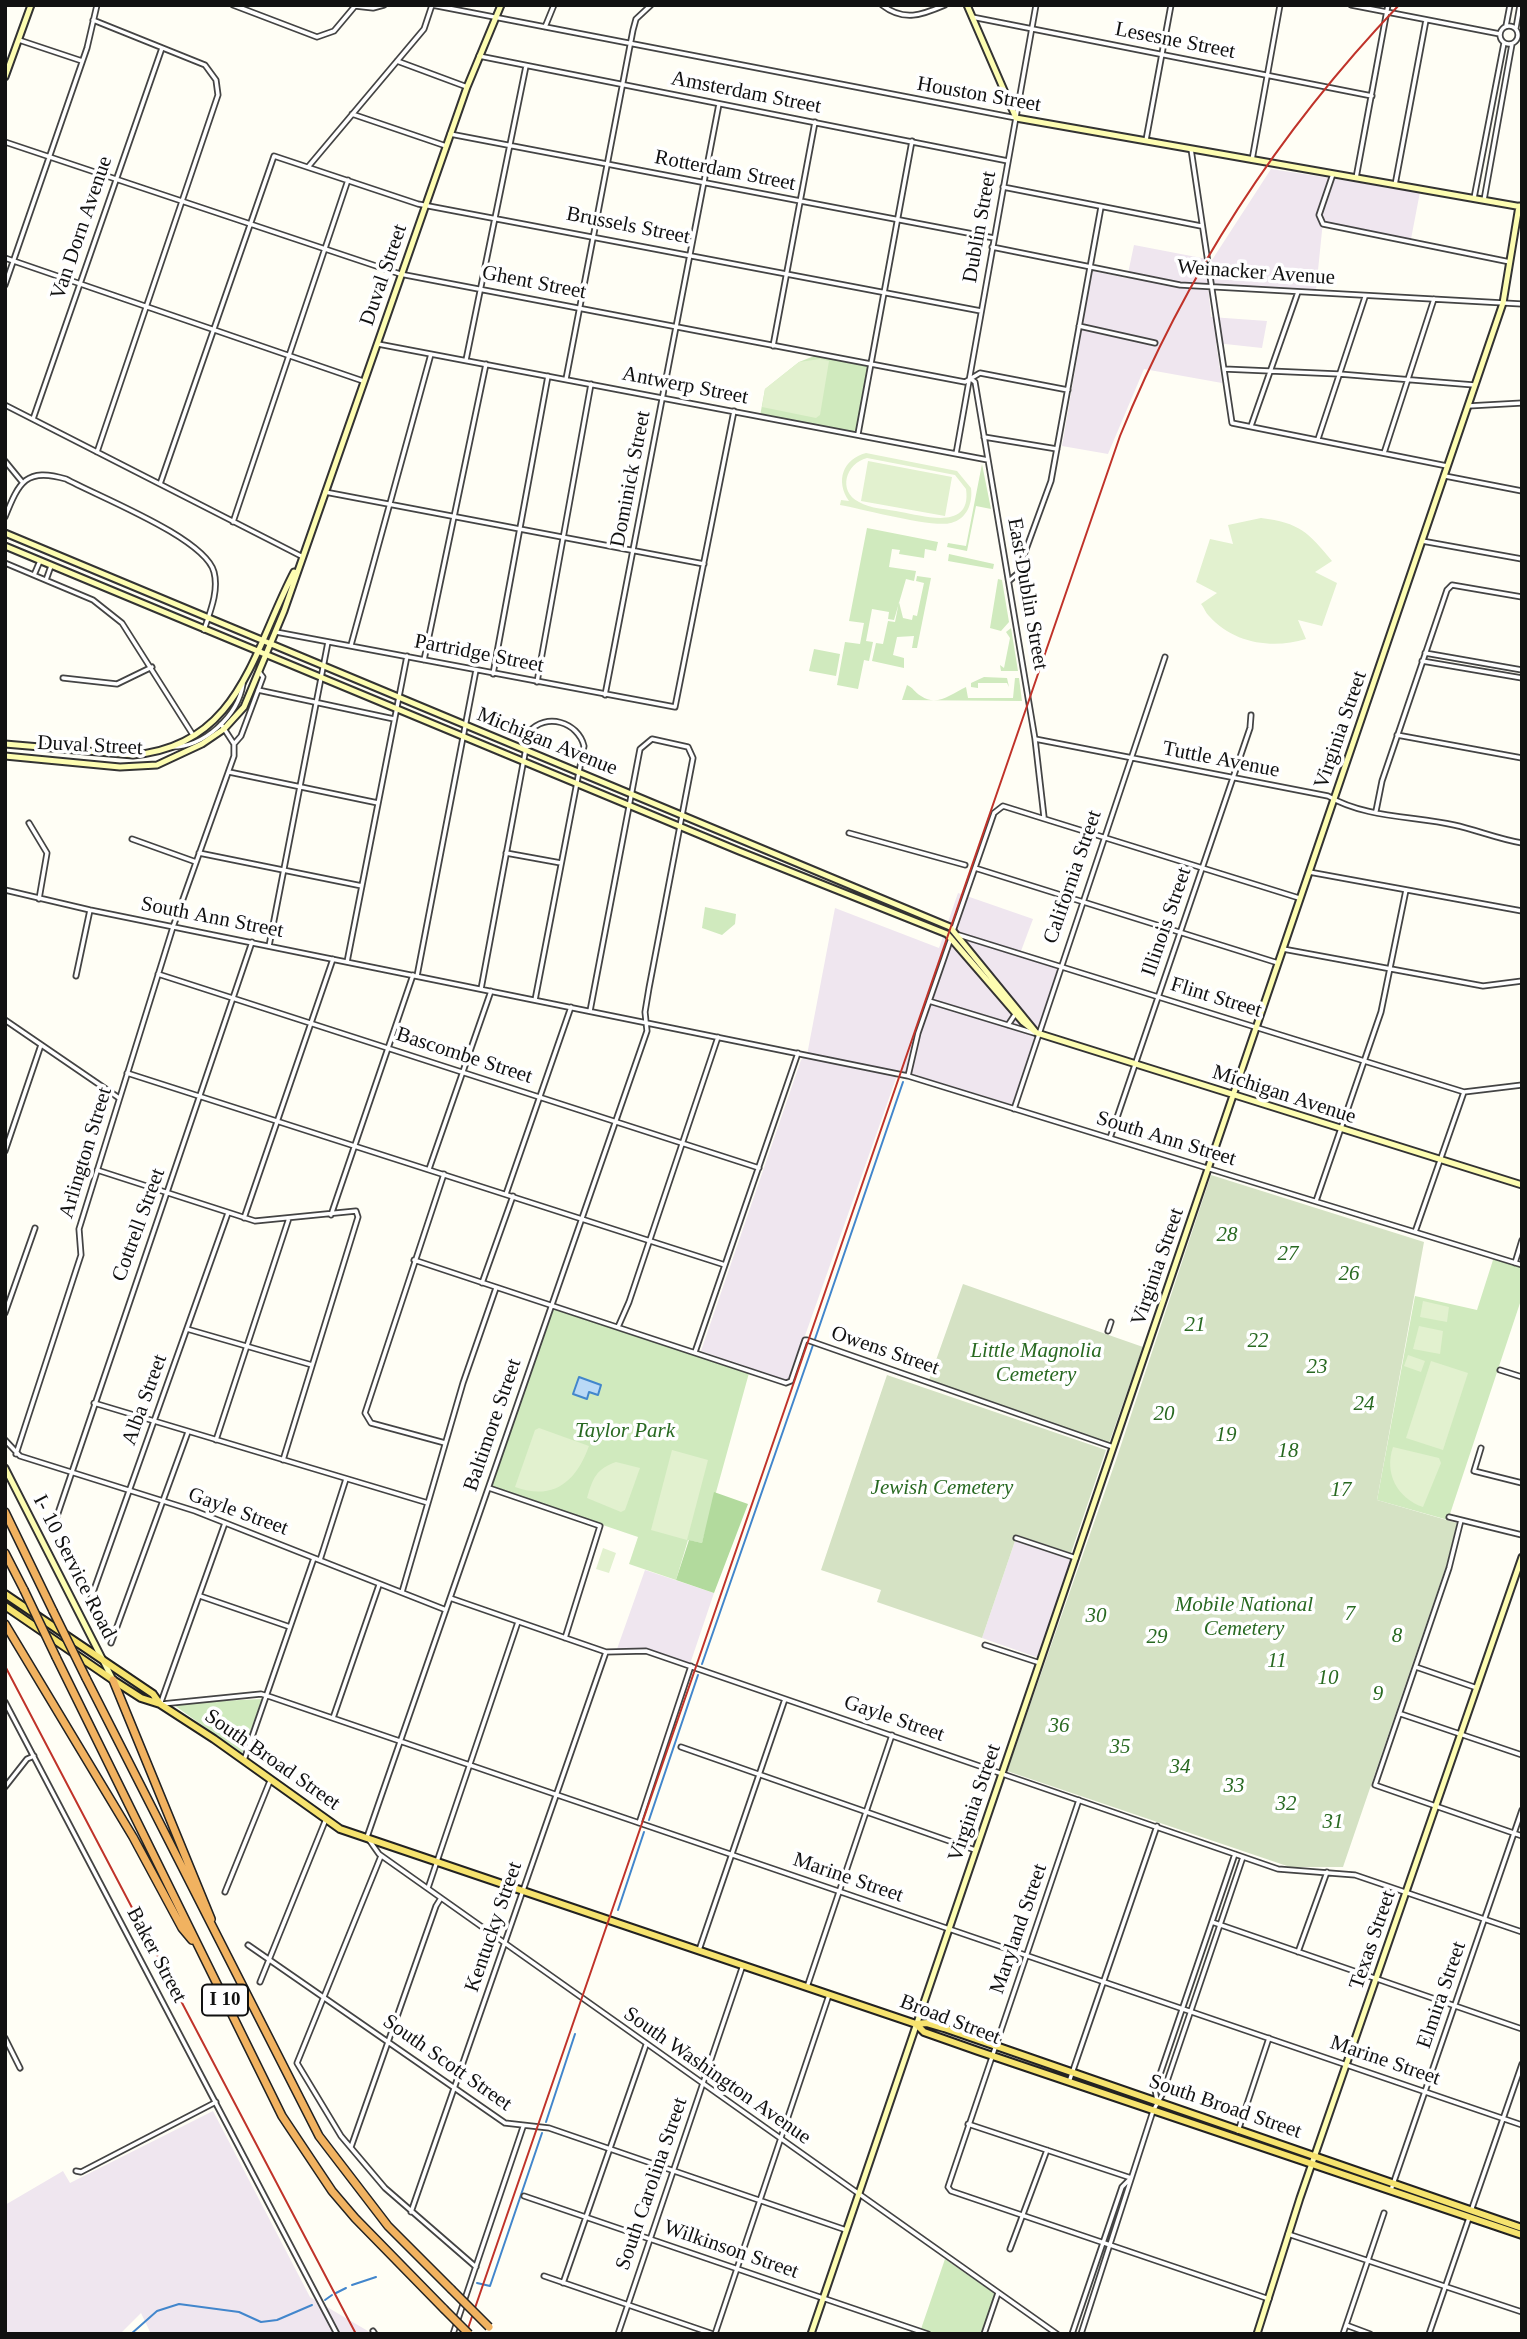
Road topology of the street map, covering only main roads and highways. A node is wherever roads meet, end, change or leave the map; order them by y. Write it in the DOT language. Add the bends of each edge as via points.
graph roads {
  1 [pos="5,1512"];
  2 [pos="5,1553"];
  3 [pos="5,1594"];
  4 [pos="5,1606"];
  5 [pos="5,1624"];
  6 [pos="113,1680"];
  7 [pos="160,1704"];
  8 [pos="367,1837"];
  9 [pos="217,1940"];
  10 [pos="199,1948"];
  11 [pos="916,2024"];
  12 [pos="1315,2161"];
  13 [pos="1470,2214"];
  14 [pos="1522,2228"];
  15 [pos="1522,2235"];
  16 [pos="469,2334"];
  17 [pos="494,2334"];
  1 -- 9 [label="highway, I 10, bridge"];
  2 -- 10 [label="highway, I 10, bridge"];
  3 -- 7 [label="main road, South Broad Street" via="153,1694"];
  4 -- 6 [label="main road, South Broad Street"];
  5 -- 10 [label="highway" via="182,1928"];
  6 -- 7 [label="main road, South Broad Street"];
  6 -- 9 [label="highway" via="204,1898"];
  7 -- 8 [label="main road, South Broad Street" via="340,1829"];
  8 -- 11 [label="main road, Broad Street"];
  9 -- 17 [label="highway, I 10, bridge" via="300,2104 331,2154 388,2226"];
  10 -- 16 [label="highway, I 10, bridge" via="282,2116 309,2158 355,2218"];
  11 -- 12 [label="main road, South Broad Street" via="927,2023 1157,2101"];
  11 -- 12 [label="main road, Broad Street" via="924,2032 992,2056 1236,2139"];
  12 -- 13 [label="main road, Broad Street"];
  13 -- 14 [label="main road"];
  13 -- 15 [label="main road, Broad Street"];
}
